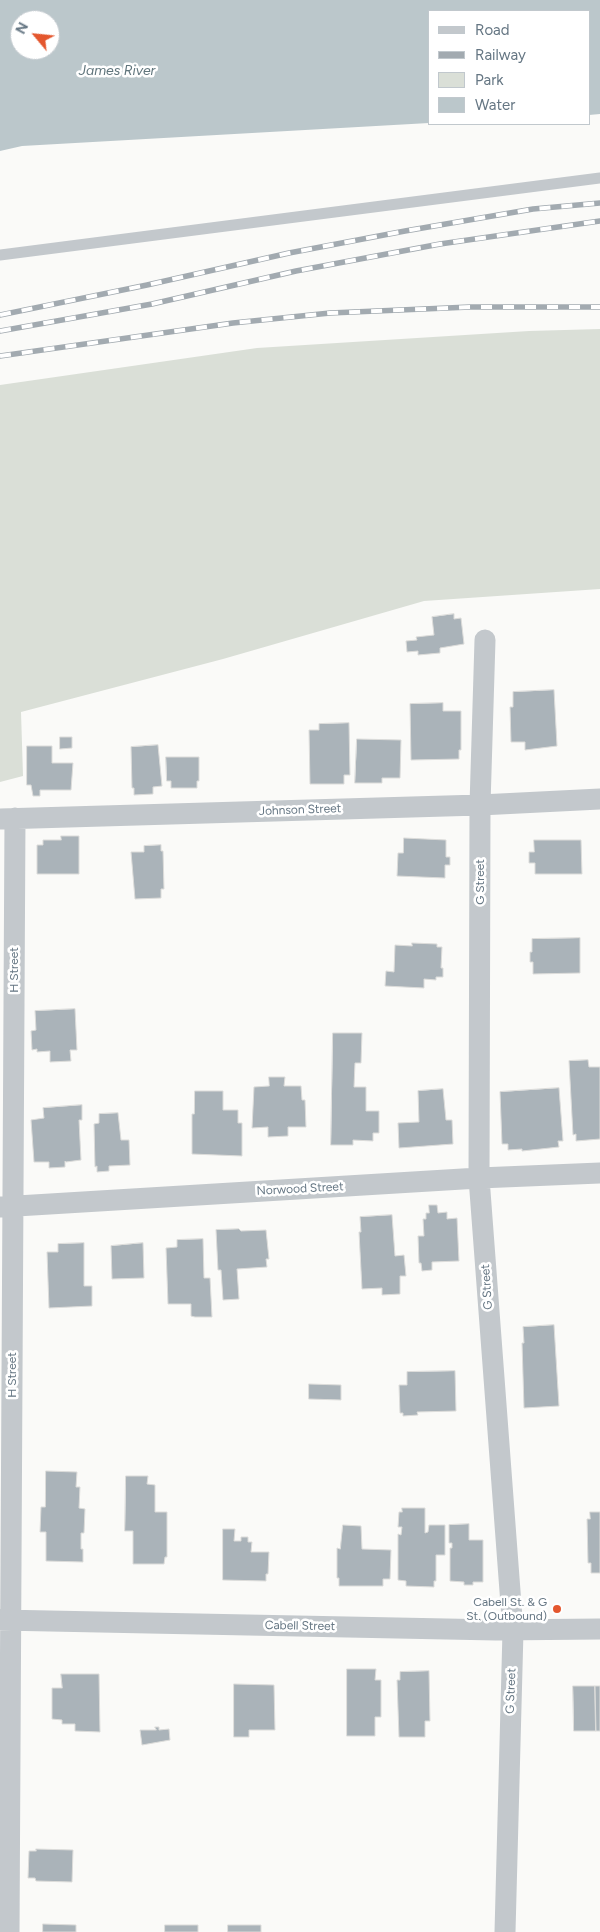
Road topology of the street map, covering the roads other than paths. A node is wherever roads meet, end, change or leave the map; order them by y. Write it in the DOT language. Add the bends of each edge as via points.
graph roads {
  1 [pos="600,178"];
  2 [pos="0,254"];
  3 [pos="485,640"];
  4 [pos="600,799"];
  5 [pos="480,805"];
  6 [pos="8,818"];
  7 [pos="600,1173"];
  8 [pos="479,1178"];
  9 [pos="6,1207"];
  10 [pos="5,1620"];
  11 [pos="600,1629"];
  12 [pos="513,1631"];
  13 [pos="9,1932"];
  14 [pos="505,1932"];
  1 -- 2 [label="lane"];
  3 -- 5 [label="street, G Street"];
  4 -- 5 [label="street, Johnson Street"];
  5 -- 6 [label="street, Johnson Street"];
  5 -- 8 [label="street, G Street"];
  6 -- 9 [label="street, H Street"];
  7 -- 8 [label="street, Norwood Street"];
  8 -- 9 [label="street, Norwood Street"];
  8 -- 12 [label="street, G Street"];
  9 -- 10 [label="street, H Street"];
  10 -- 12 [label="street, Cabell Street"];
  10 -- 13 [label="street, H Street"];
  11 -- 12 [label="street, Cabell Street"];
  12 -- 14 [label="street, G Street"];
}
